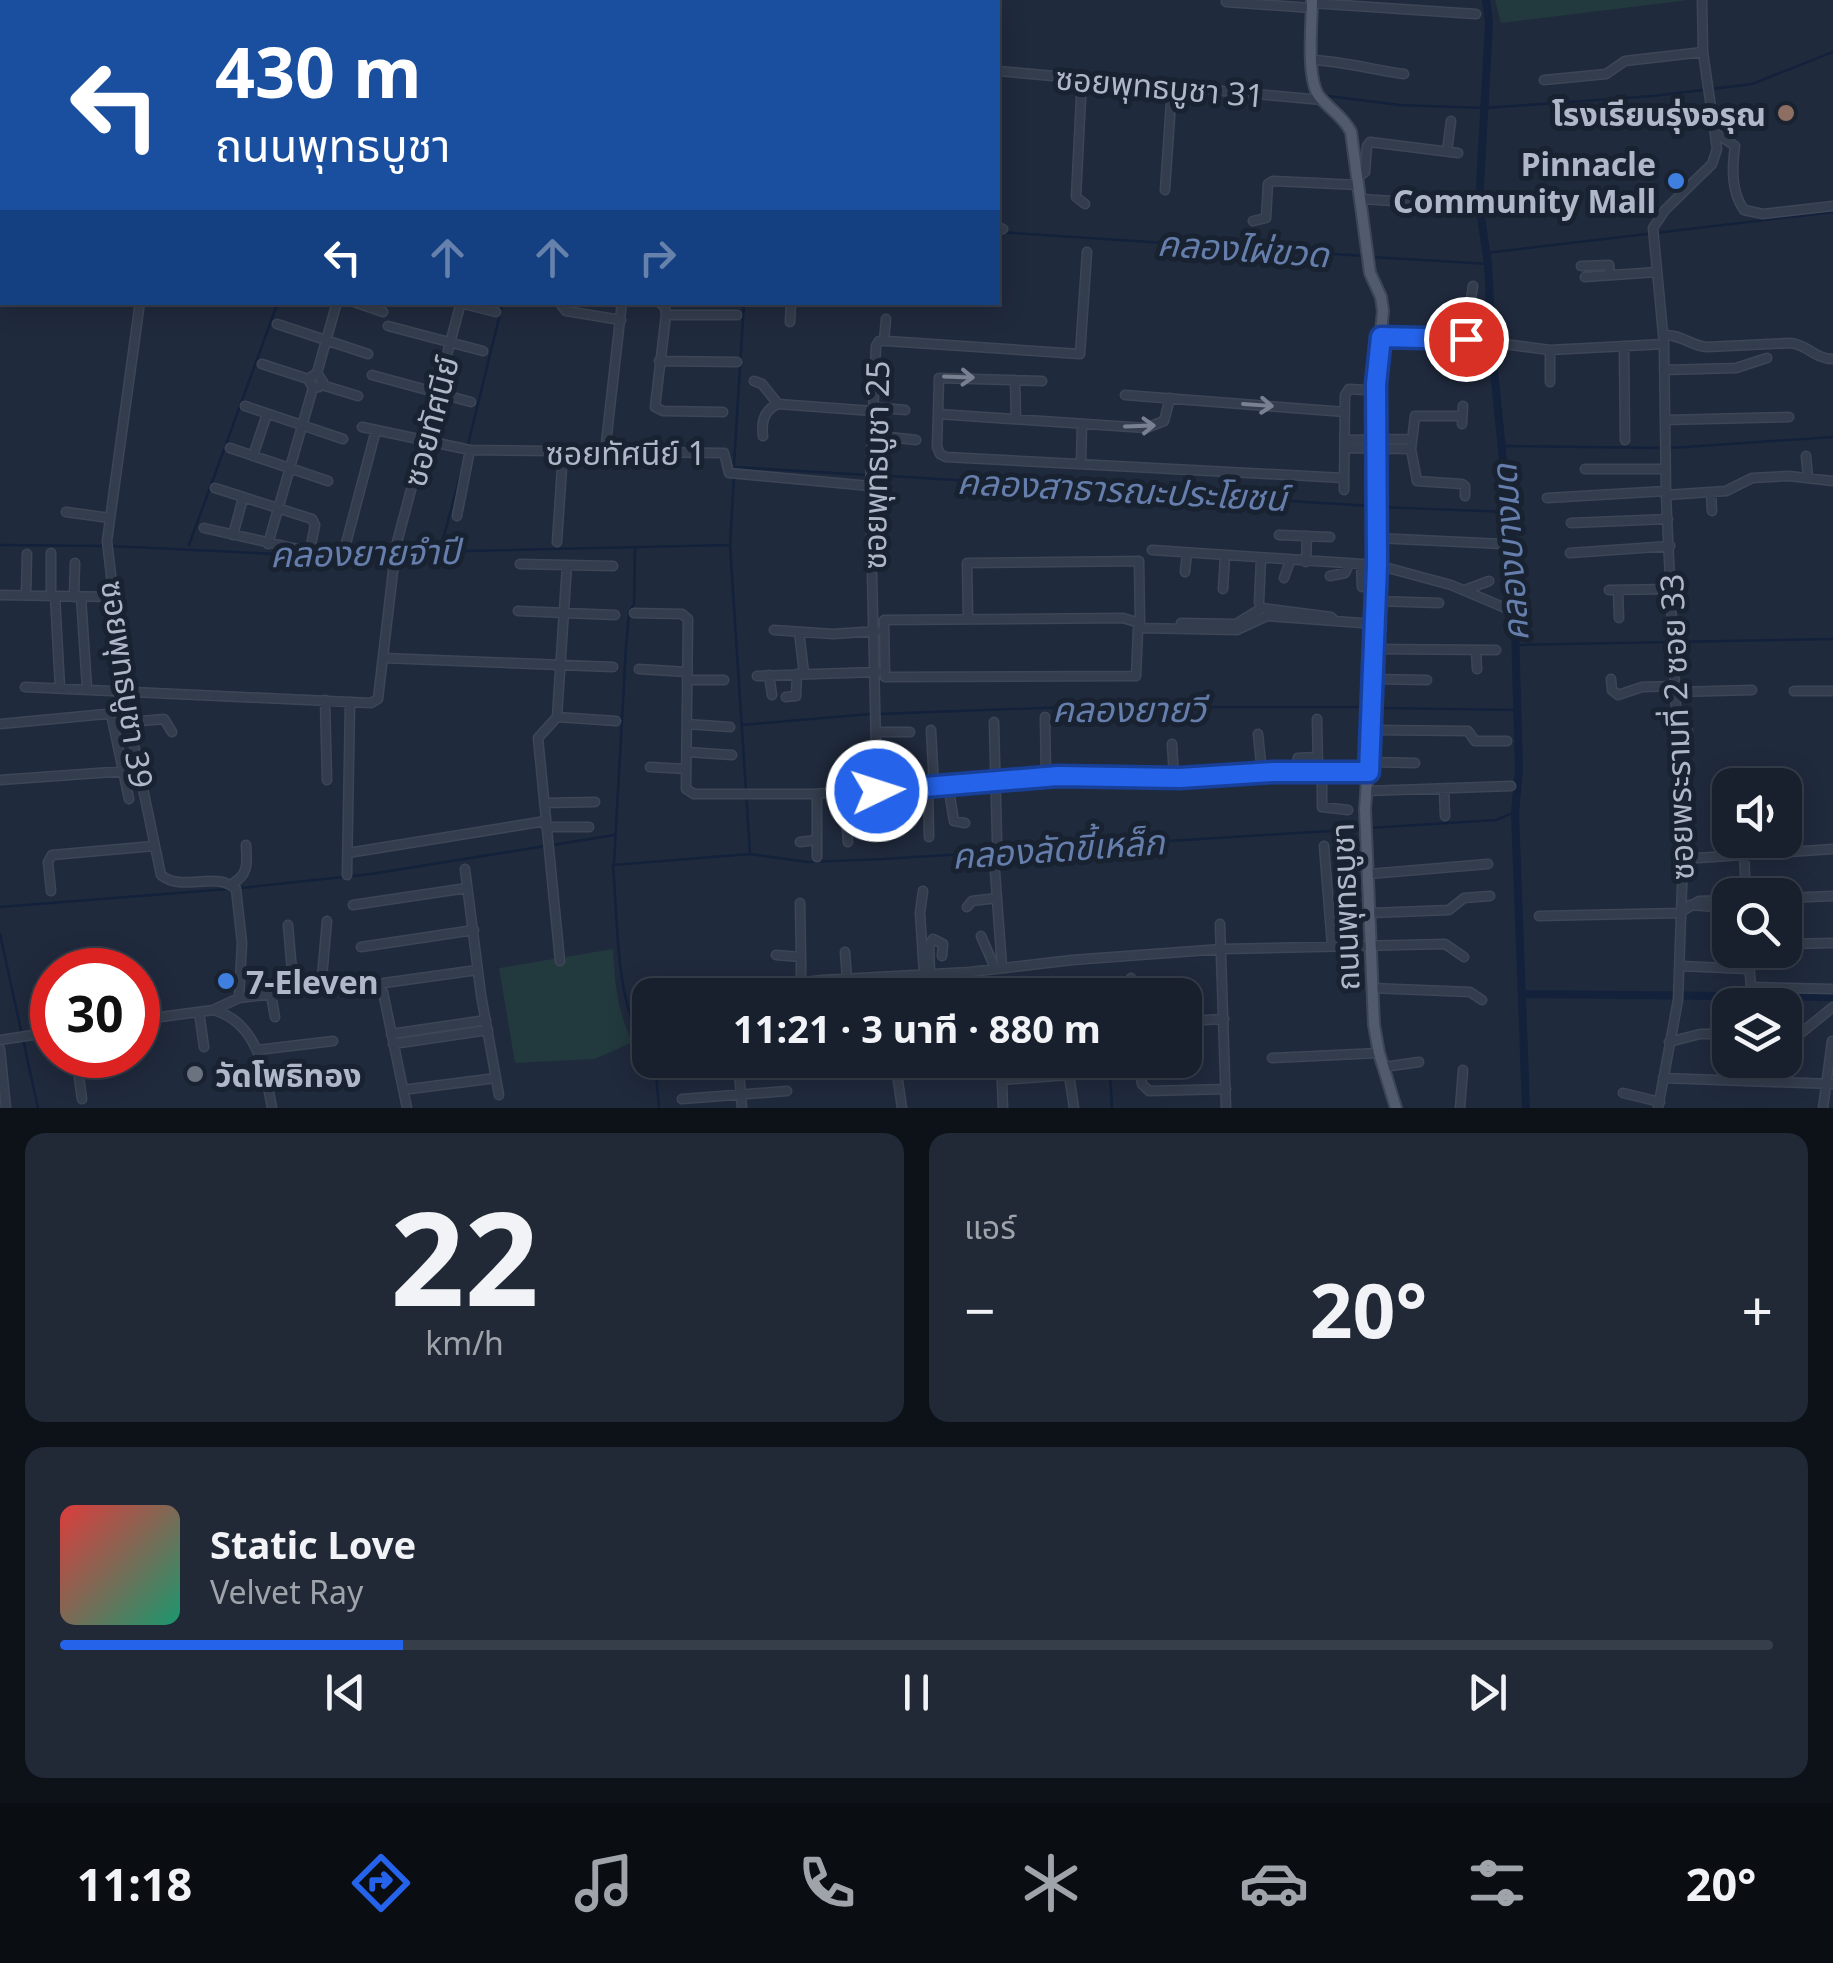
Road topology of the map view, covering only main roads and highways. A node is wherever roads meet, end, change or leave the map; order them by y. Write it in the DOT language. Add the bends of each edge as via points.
graph roads {
  1 [pos="1312,4"];
  2 [pos="1396,1108"];
  1 -- 2 [label="main road, ถนนพุทธบูชา" via="1314,85 1351,132 1370,273 1382,298 1365,809 1371,988 1379,1053"];
}
